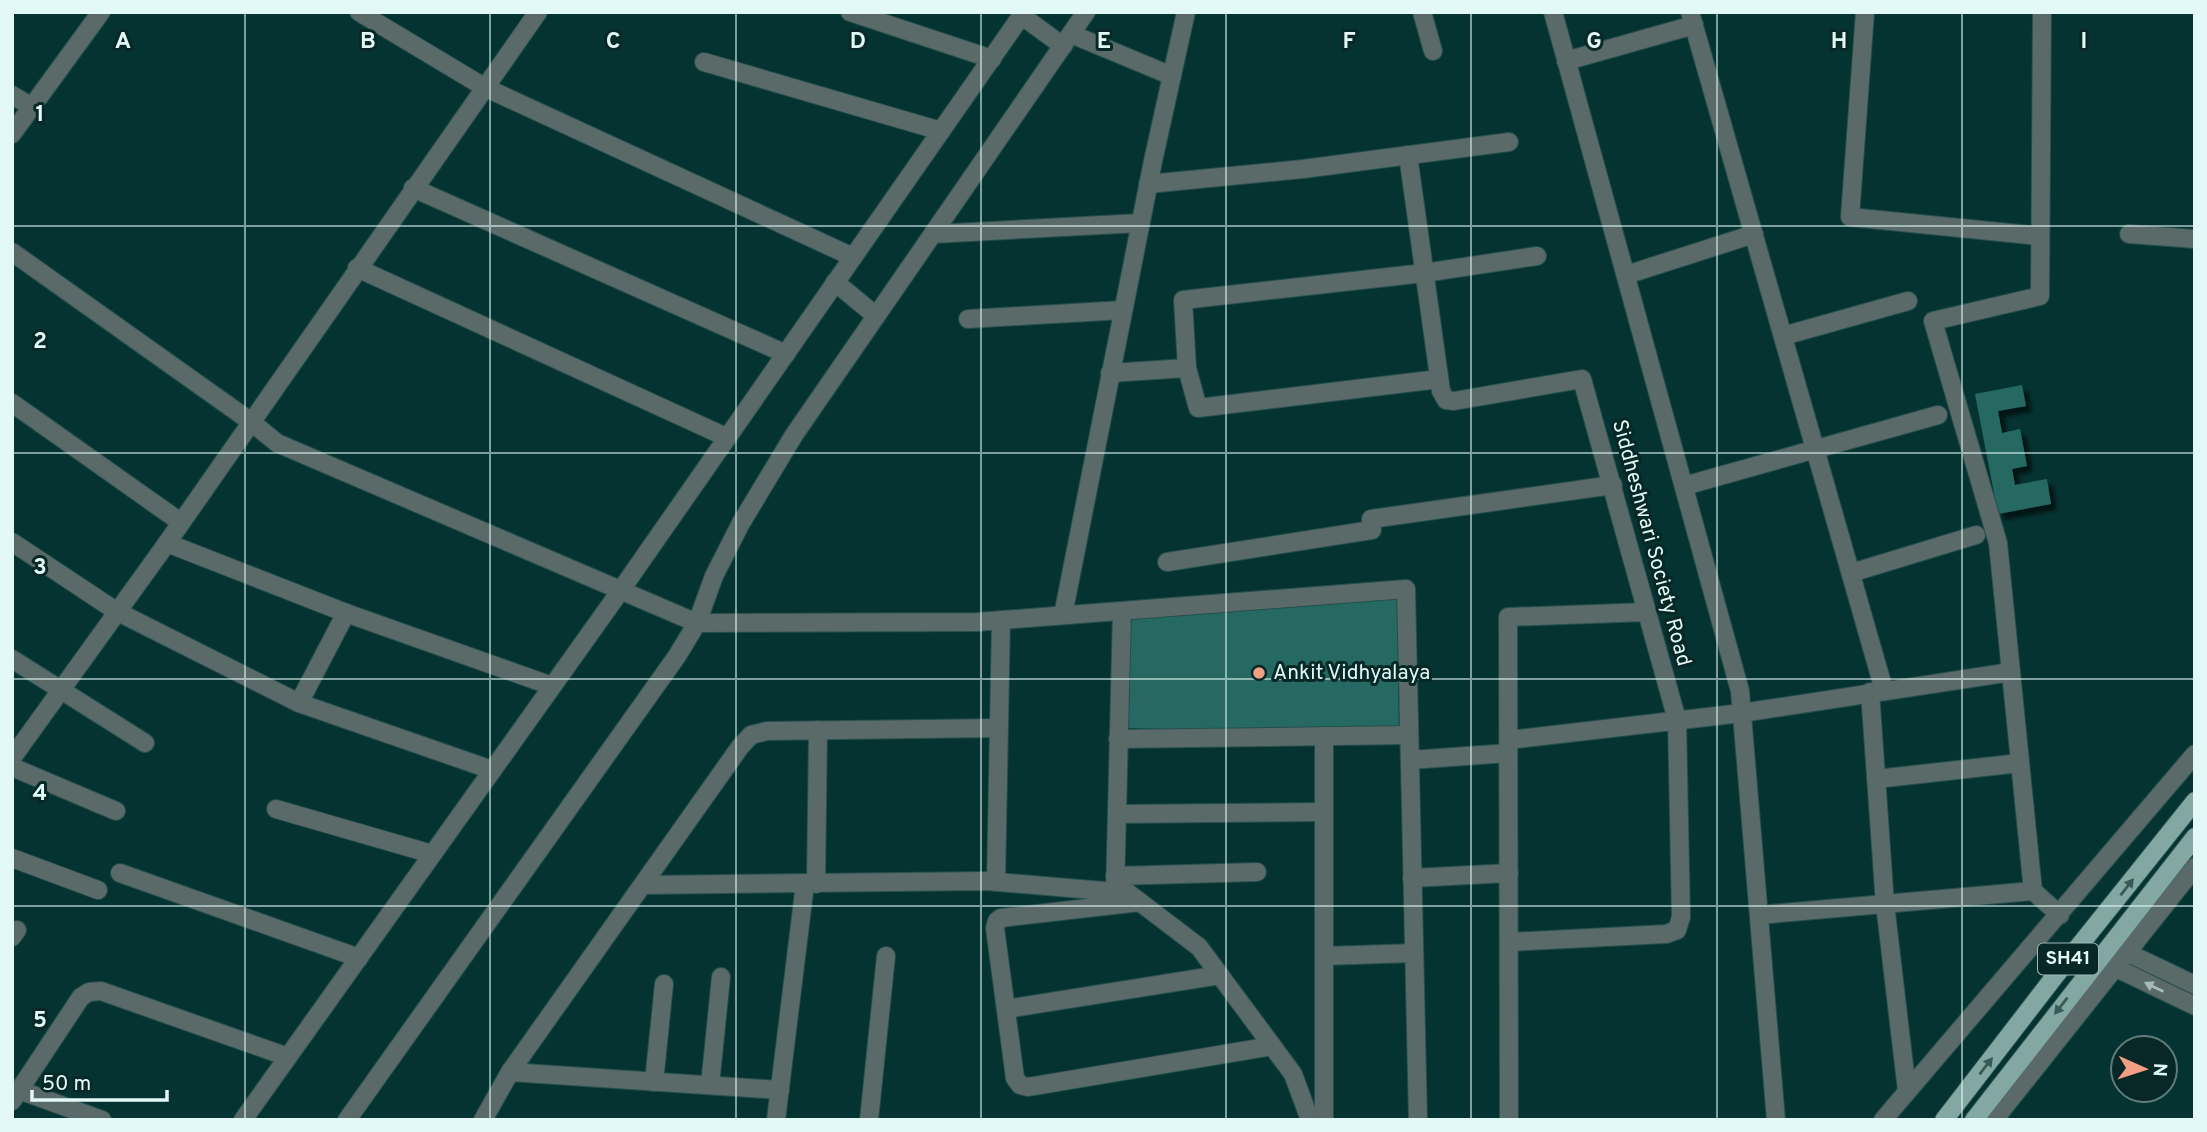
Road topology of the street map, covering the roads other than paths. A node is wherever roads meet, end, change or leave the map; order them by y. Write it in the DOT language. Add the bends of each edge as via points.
graph roads {
  1 [pos="101,12"];
  2 [pos="359,12"];
  3 [pos="538,12"];
  4 [pos="850,12"];
  5 [pos="1086,12"];
  6 [pos="1186,12"];
  7 [pos="1422,12"];
  8 [pos="1553,12"];
  9 [pos="1865,12"];
  10 [pos="2042,12"];
  11 [pos="1023,14"];
  12 [pos="1692,19"];
  13 [pos="1067,40"];
  14 [pos="1433,51"];
  15 [pos="992,59"];
  16 [pos="1566,61"];
  17 [pos="704,62"];
  18 [pos="1172,76"];
  19 [pos="484,87"];
  20 [pos="12,95"];
  21 [pos="32,107"];
  22 [pos="941,131"];
  23 [pos="12,134"];
  24 [pos="1509,142"];
  25 [pos="1408,155"];
  26 [pos="1148,184"];
  27 [pos="413,188"];
  28 [pos="1140,223"];
  29 [pos="933,234"];
  30 [pos="1754,234"];
  31 [pos="2129,234"];
  32 [pos="2040,236"];
  33 [pos="2195,239"];
  34 [pos="12,252"];
  35 [pos="1537,256"];
  36 [pos="853,257"];
  37 [pos="357,268"];
  38 [pos="1424,273"];
  39 [pos="1626,275"];
  40 [pos="835,282"];
  41 [pos="1908,301"];
  42 [pos="1123,310"];
  43 [pos="876,316"];
  44 [pos="968,319"];
  45 [pos="1783,336"];
  46 [pos="786,354"];
  47 [pos="1187,368"];
  48 [pos="1111,373"];
  49 [pos="1439,379"];
  50 [pos="12,403"];
  51 [pos="1938,415"];
  52 [pos="250,421"];
  53 [pos="726,437"];
  54 [pos="1815,449"];
  55 [pos="1613,485"];
  56 [pos="1684,486"];
  57 [pos="179,522"];
  58 [pos="1976,535"];
  59 [pos="12,542"];
  60 [pos="167,542"];
  61 [pos="1167,562"];
  62 [pos="1851,573"];
  63 [pos="621,590"];
  64 [pos="116,611"];
  65 [pos="1122,611"];
  66 [pos="1647,612"];
  67 [pos="346,613"];
  68 [pos="1063,615"];
  69 [pos="1001,620"];
  70 [pos="697,623"];
  71 [pos="12,659"];
  72 [pos="2011,672"];
  73 [pos="552,686"];
  74 [pos="60,691"];
  75 [pos="1877,691"];
  76 [pos="299,703"];
  77 [pos="1742,713"];
  78 [pos="1676,720"];
  79 [pos="999,728"];
  80 [pos="818,730"];
  81 [pos="1409,735"];
  82 [pos="1324,736"];
  83 [pos="1118,739"];
  84 [pos="145,743"];
  85 [pos="1508,747"];
  86 [pos="2195,754"];
  87 [pos="12,758"];
  88 [pos="1410,760"];
  89 [pos="2020,763"];
  90 [pos="12,766"];
  91 [pos="492,771"];
  92 [pos="1876,779"];
  93 [pos="2195,801"];
  94 [pos="275,809"];
  95 [pos="116,811"];
  96 [pos="1324,811"];
  97 [pos="1117,814"];
  98 [pos="2195,837"];
  99 [pos="432,854"];
  100 [pos="12,858"];
  101 [pos="2195,867"];
  102 [pos="1257,872"];
  103 [pos="120,873"];
  104 [pos="1509,873"];
  105 [pos="1412,878"];
  106 [pos="996,882"];
  107 [pos="810,884"];
  108 [pos="1115,884"];
  109 [pos="644,885"];
  110 [pos="98,890"];
  111 [pos="2033,891"];
  112 [pos="1140,902"];
  113 [pos="1885,904"];
  114 [pos="1759,915"];
  115 [pos="2060,915"];
  116 [pos="1509,942"];
  117 [pos="2126,952"];
  118 [pos="1414,953"];
  119 [pos="1324,956"];
  120 [pos="886,957"];
  121 [pos="359,958"];
  122 [pos="2114,967"];
  123 [pos="1220,975"];
  124 [pos="721,977"];
  125 [pos="664,984"];
  126 [pos="2195,985"];
  127 [pos="2195,1006"];
  128 [pos="1006,1009"];
  129 [pos="1272,1046"];
  130 [pos="288,1057"];
  131 [pos="510,1072"];
  132 [pos="654,1082"];
  133 [pos="710,1085"];
  134 [pos="780,1090"];
  135 [pos="1907,1091"];
  136 [pos="16,1096"];
  137 [pos="102,1120"];
  138 [pos="243,1120"];
  139 [pos="347,1120"];
  140 [pos="483,1120"];
  141 [pos="776,1120"];
  142 [pos="869,1120"];
  143 [pos="1310,1120"];
  144 [pos="1324,1120"];
  145 [pos="1418,1120"];
  146 [pos="1509,1120"];
  147 [pos="1776,1120"];
  148 [pos="1883,1120"];
  149 [pos="1944,1120"];
  150 [pos="1974,1120"];
  151 [pos="1994,1120"];
  1 -- 21 [label="street"];
  2 -- 19 [label="street"];
  3 -- 19 [label="street"];
  4 -- 15 [label="street"];
  5 -- 13 [label="street"];
  6 -- 18 [label="street"];
  7 -- 14 [label="street"];
  8 -- 16 [label="street"];
  9 -- 32 [label="street" via="1850,217"];
  10 -- 32 [label="street"];
  11 -- 13 [label="street"];
  11 -- 15 [label="street"];
  12 -- 16 [label="street"];
  12 -- 30 [label="street"];
  13 -- 18 [label="street"];
  13 -- 29 [label="street"];
  15 -- 22 [label="street"];
  16 -- 39 [label="street"];
  17 -- 22 [label="street"];
  18 -- 26 [label="street"];
  19 -- 27 [label="street"];
  19 -- 36 [label="street"];
  20 -- 21 [label="street"];
  21 -- 23 [label="street"];
  22 -- 36 [label="street"];
  24 -- 25 [label="street"];
  25 -- 26 [label="street"];
  25 -- 38 [label="street"];
  26 -- 28 [label="street"];
  27 -- 37 [label="street"];
  27 -- 46 [label="street"];
  28 -- 29 [label="street"];
  28 -- 42 [label="street"];
  29 -- 43 [label="street"];
  30 -- 39 [label="street"];
  30 -- 45 [label="street"];
  31 -- 33 [label="street"];
  32 -- 72 [label="street" via="2040,296 1933,321 1998,543"];
  34 -- 52 [label="street"];
  35 -- 38 [label="street"];
  36 -- 40 [label="street"];
  37 -- 52 [label="street"];
  37 -- 53 [label="street"];
  38 -- 47 [label="street" via="1183,300"];
  38 -- 49 [label="street"];
  39 -- 56 [label="street"];
  40 -- 43 [label="street"];
  40 -- 46 [label="street"];
  41 -- 45 [label="street"];
  42 -- 44 [label="street"];
  42 -- 48 [label="street"];
  43 -- 70 [label="street" via="794,435 741,523"];
  45 -- 54 [label="street"];
  46 -- 53 [label="street"];
  47 -- 48 [label="street"];
  47 -- 49 [label="street" via="1198,408"];
  48 -- 68 [label="street"];
  49 -- 55 [label="street, Siddheshwari Society Road" via="1446,400 1454,401 1582,379"];
  50 -- 57 [label="street"];
  51 -- 54 [label="street"];
  52 -- 57 [label="street"];
  52 -- 63 [label="street" via="277,443"];
  53 -- 63 [label="street"];
  54 -- 56 [label="street"];
  54 -- 62 [label="street"];
  55 -- 61 [label="street" via="1371,519 1372,530"];
  55 -- 66 [label="street, Siddheshwari Society Road"];
  56 -- 77 [label="street" via="1740,691"];
  57 -- 60 [label="street"];
  58 -- 62 [label="street"];
  59 -- 64 [label="street"];
  60 -- 64 [label="street"];
  60 -- 67 [label="street"];
  62 -- 75 [label="street"];
  63 -- 70 [label="street"];
  63 -- 73 [label="street"];
  64 -- 74 [label="street"];
  64 -- 76 [label="street"];
  65 -- 68 [label="street"];
  65 -- 81 [label="street" via="1405,589"];
  65 -- 83 [label="street"];
  66 -- 78 [label="street, Siddheshwari Society Road"];
  66 -- 85 [label="street" via="1508,617"];
  67 -- 73 [label="street"];
  67 -- 76 [label="street"];
  68 -- 69 [label="street"];
  69 -- 70 [label="street"];
  69 -- 79 [label="street"];
  70 -- 139 [label="street"];
  71 -- 74 [label="street"];
  72 -- 75 [label="street"];
  72 -- 89 [label="street"];
  73 -- 91 [label="street"];
  74 -- 84 [label="street"];
  74 -- 87 [label="street"];
  75 -- 77 [label="street"];
  75 -- 92 [label="street"];
  76 -- 91 [label="street"];
  77 -- 78 [label="street"];
  77 -- 114 [label="street"];
  78 -- 85 [label="street"];
  78 -- 116 [label="street, Siddheshwari Society Road" via="1681,917 1677,930"];
  79 -- 80 [label="street"];
  79 -- 106 [label="street"];
  80 -- 107 [label="street"];
  80 -- 109 [label="street" via="751,735"];
  81 -- 82 [label="street"];
  81 -- 88 [label="street"];
  82 -- 83 [label="street"];
  82 -- 96 [label="street"];
  83 -- 97 [label="street"];
  85 -- 88 [label="street"];
  85 -- 104 [label="street"];
  86 -- 115 [label="street"];
  88 -- 105 [label="street"];
  89 -- 92 [label="street"];
  89 -- 111 [label="street"];
  90 -- 95 [label="street"];
  91 -- 99 [label="street"];
  92 -- 113 [label="street"];
  149 -- 93 [label="main road, SH41, one-way"];
  94 -- 99 [label="street"];
  96 -- 97 [label="street"];
  96 -- 119 [label="street"];
  97 -- 108 [label="street"];
  98 -- 150 [label="main road, SH41, one-way"];
  99 -- 121 [label="street"];
  100 -- 110 [label="street"];
  101 -- 117 [label="street"];
  102 -- 108 [label="street"];
  103 -- 121 [label="street"];
  104 -- 105 [label="street"];
  104 -- 116 [label="street"];
  105 -- 118 [label="street"];
  106 -- 107 [label="street"];
  106 -- 108 [label="street"];
  107 -- 109 [label="street"];
  107 -- 134 [label="street"];
  108 -- 112 [label="street"];
  109 -- 131 [label="street"];
  111 -- 113 [label="street"];
  111 -- 115 [label="street"];
  112 -- 123 [label="street" via="1199,947"];
  112 -- 128 [label="street" via="997,921"];
  113 -- 114 [label="street"];
  113 -- 135 [label="street"];
  114 -- 147 [label="street"];
  115 -- 135 [label="street"];
  116 -- 146 [label="street"];
  117 -- 122 [label="street"];
  117 -- 126 [label="street"];
  118 -- 119 [label="street"];
  118 -- 145 [label="street"];
  119 -- 144 [label="street"];
  120 -- 142 [label="street"];
  121 -- 130 [label="street"];
  127 -- 122 [label="street, one-way"];
  122 -- 151 [label="street"];
  123 -- 128 [label="street"];
  123 -- 129 [label="street"];
  124 -- 133 [label="street"];
  125 -- 132 [label="street"];
  128 -- 129 [label="street" via="1015,1078 1028,1087"];
  129 -- 143 [label="street" via="1293,1074"];
  130 -- 136 [label="street" via="101,991 89,992 81,997"];
  130 -- 138 [label="street"];
  131 -- 132 [label="street"];
  131 -- 140 [label="street"];
  132 -- 133 [label="street"];
  133 -- 134 [label="street"];
  134 -- 141 [label="street"];
  135 -- 148 [label="street"];
  136 -- 137 [label="street"];
}
